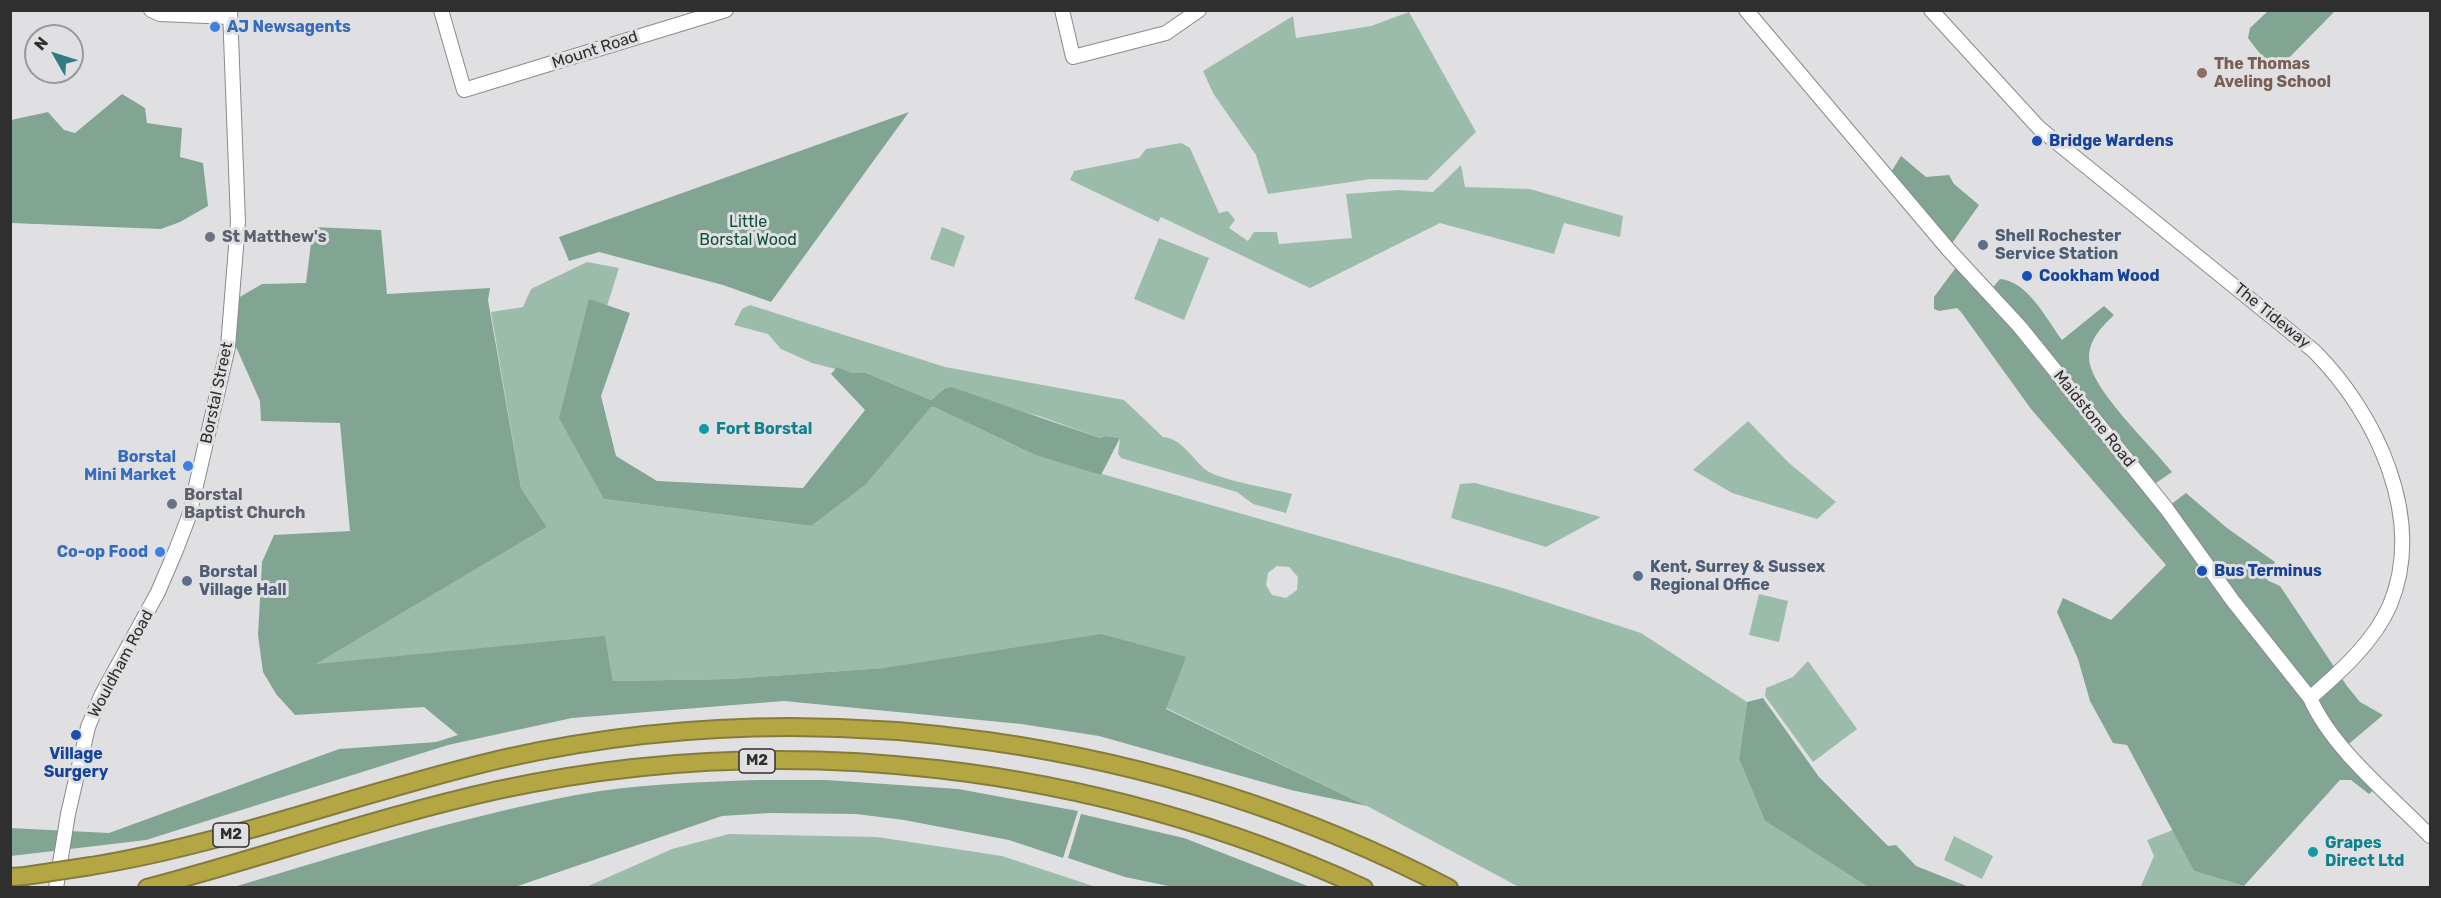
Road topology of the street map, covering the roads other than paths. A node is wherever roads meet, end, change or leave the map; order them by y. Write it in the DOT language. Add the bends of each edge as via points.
graph roads {
  1 [pos="151,10"];
  2 [pos="441,10"];
  3 [pos="726,10"];
  4 [pos="1062,10"];
  5 [pos="1199,10"];
  6 [pos="1746,10"];
  7 [pos="1931,10"];
  8 [pos="230,14"];
  9 [pos="176,550"];
  10 [pos="2310,698"];
  11 [pos="2430,836"];
  12 [pos="18,877"];
  13 [pos="56,888"];
  14 [pos="147,888"];
  15 [pos="1364,888"];
  16 [pos="1449,888"];
  1 -- 8 [label="street" via="160,14"];
  2 -- 3 [label="street, Mount Road" via="464,90"];
  4 -- 5 [label="street" via="1073,57 1166,33"];
  6 -- 10 [label="street, Maidstone Road" via="1948,249 2020,327 2161,501"];
  7 -- 10 [label="street, The Tideway" via="2039,128 2314,351 2351,394 2372,428 2392,481 2400,522 2401,568 2390,606 2377,629 2335,677"];
  8 -- 9 [label="street, Borstal Street" via="238,222 228,347 189,516"];
  9 -- 13 [label="street, Wouldham Road" via="159,592 91,720 68,814"];
  10 -- 11 [label="street, Maidstone Road" via="2332,735"];
  12 -- 16 [label="highway, M2, bridge" via="215,840 438,775 537,752 696,731 834,728 1026,747 1149,773 1226,795 1323,830"];
  14 -- 15 [label="highway, M2" via="373,822 508,788 659,766 782,761 937,769 1073,791 1199,823"];
}
